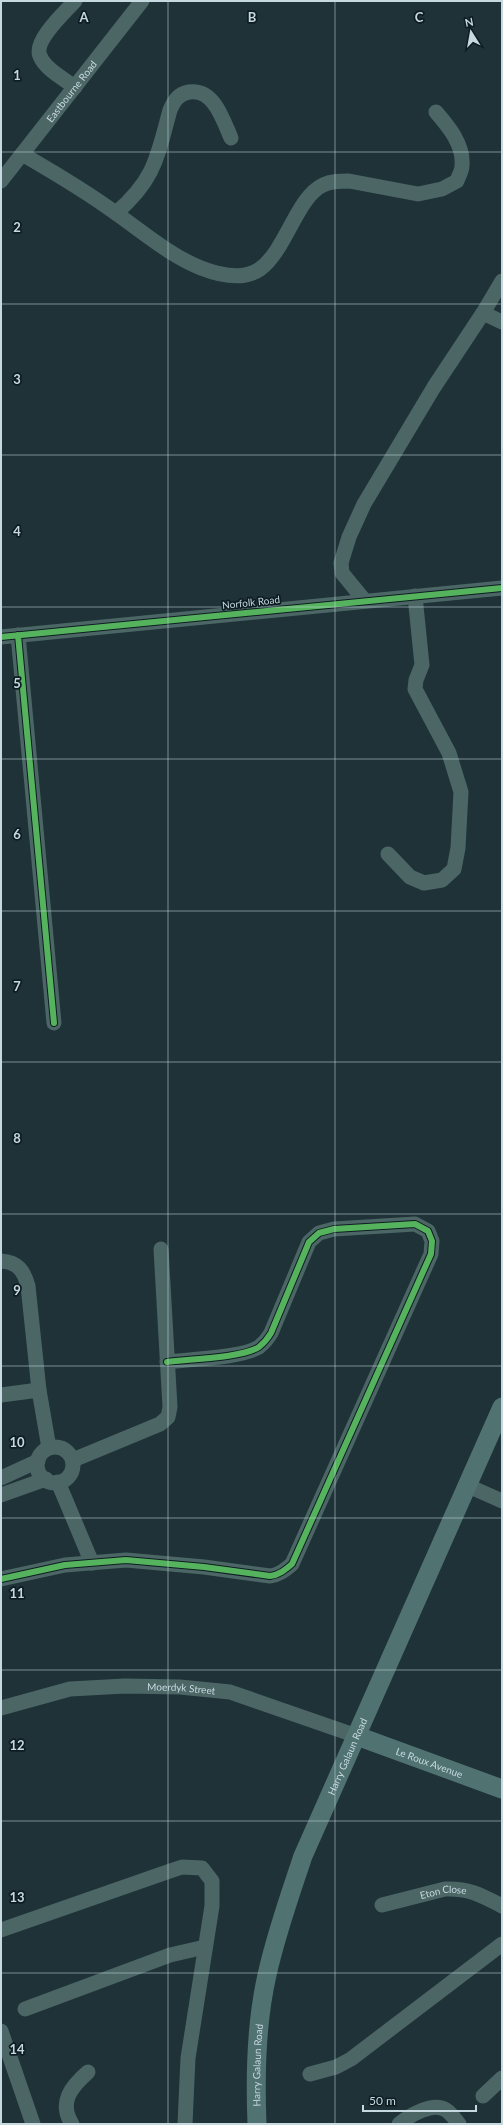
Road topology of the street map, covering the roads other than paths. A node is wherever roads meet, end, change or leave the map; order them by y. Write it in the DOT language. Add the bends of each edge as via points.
graph roads {
  1 [pos="75,1"];
  2 [pos="142,1"];
  3 [pos="75,87"];
  4 [pos="436,112"];
  5 [pos="231,138"];
  6 [pos="22,154"];
  7 [pos="1,181"];
  8 [pos="116,213"];
  9 [pos="502,281"];
  10 [pos="483,313"];
  11 [pos="502,322"];
  12 [pos="502,588"];
  13 [pos="415,596"];
  14 [pos="365,601"];
  15 [pos="18,635"];
  16 [pos="1,637"];
  17 [pos="388,854"];
  18 [pos="54,1023"];
  19 [pos="161,1248"];
  20 [pos="1,1261"];
  21 [pos="167,1362"];
  22 [pos="39,1390"];
  23 [pos="1,1394"];
  24 [pos="502,1406"];
  25 [pos="49,1448"];
  26 [pos="73,1460"];
  27 [pos="38,1461"];
  28 [pos="1,1478"];
  29 [pos="52,1481"];
  30 [pos="466,1485"];
  31 [pos="1,1495"];
  32 [pos="502,1501"];
  33 [pos="92,1563"];
  34 [pos="1,1580"];
  35 [pos="1,1708"];
  36 [pos="357,1736"];
  37 [pos="502,1789"];
  38 [pos="382,1905"];
  39 [pos="502,1906"];
  40 [pos="1,1930"];
  41 [pos="502,1944"];
  42 [pos="205,1947"];
  43 [pos="25,2009"];
  44 [pos="1,2031"];
  45 [pos="88,2072"];
  46 [pos="310,2074"];
  47 [pos="501,2081"];
  48 [pos="483,2096"];
  49 [pos="33,2124"];
  50 [pos="72,2124"];
  51 [pos="185,2124"];
  52 [pos="257,2124"];
  53 [pos="399,2124"];
  54 [pos="459,2124"];
  1 -- 3 [label="street" via="44,36 39,50 40,57 46,64"];
  2 -- 3 [label="street, Eastbourne Road"];
  3 -- 6 [label="street, Eastbourne Road"];
  4 -- 8 [label="street" via="452,131 459,150 462,166 457,181 442,189 418,194 349,181 322,185 305,204 269,262 256,271 240,276 201,268 175,255"];
  5 -- 8 [label="street" via="211,99 197,92 179,96 170,110 153,170 133,198"];
  6 -- 7 [label="street, Eastbourne Road"];
  6 -- 8 [label="street" via="60,175"];
  9 -- 10 [label="street"];
  10 -- 11 [label="street"];
  10 -- 14 [label="street" via="434,387 364,504 349,537 341,563 342,573"];
  12 -- 13 [label="street, Norfolk Road"];
  13 -- 14 [label="street, Norfolk Road"];
  13 -- 17 [label="street" via="422,665 415,689 448,753 460,792 458,848 454,869 442,880 424,883 410,877"];
  14 -- 15 [label="street, Norfolk Road"];
  15 -- 16 [label="street, Norfolk Road"];
  15 -- 18 [label="street"];
  19 -- 21 [label="street"];
  20 -- 22 [label="street" via="19,1267 28,1286"];
  21 -- 26 [label="street" via="170,1407 164,1422"];
  21 -- 33 [label="street" via="242,1353 263,1344 271,1333 309,1242 320,1234 334,1229 415,1224 428,1231 432,1241 431,1254 292,1564 283,1572 270,1576 126,1560"];
  22 -- 23 [label="street"];
  22 -- 25 [label="street"];
  24 -- 30 [label="main road, Harry Galaun Road"];
  25 -- 26 [label="street" via="66,1450"];
  25 -- 27 [label="street" via="40,1455"];
  26 -- 29 [label="street" via="72,1472 64,1480"];
  27 -- 28 [label="street"];
  27 -- 29 [label="street" via="39,1472"];
  29 -- 31 [label="street"];
  29 -- 33 [label="street"];
  30 -- 32 [label="street"];
  30 -- 36 [label="main road, Harry Galaun Road"];
  33 -- 34 [label="street" via="65,1565"];
  35 -- 36 [label="street, Moerdyk Street" via="70,1690 125,1686 180,1687 230,1692"];
  36 -- 37 [label="main road, Le Roux Avenue"];
  36 -- 52 [label="main road, Harry Galaun Road" via="303,1856 282,1917 266,1977 257,2045"];
  38 -- 39 [label="street, Eton Close" via="454,1889 480,1894"];
  40 -- 42 [label="street" via="170,1871 193,1867 202,1868 212,1882 212,1906"];
  41 -- 46 [label="street" via="351,2059 336,2067"];
  42 -- 43 [label="street" via="170,1955"];
  42 -- 51 [label="street" via="188,2058"];
  44 -- 49 [label="street"];
  45 -- 50 [label="street" via="72,2086 67,2110"];
  47 -- 48 [label="street"];
  53 -- 54 [label="street" via="418,2113 437,2107 445,2109"];
}
